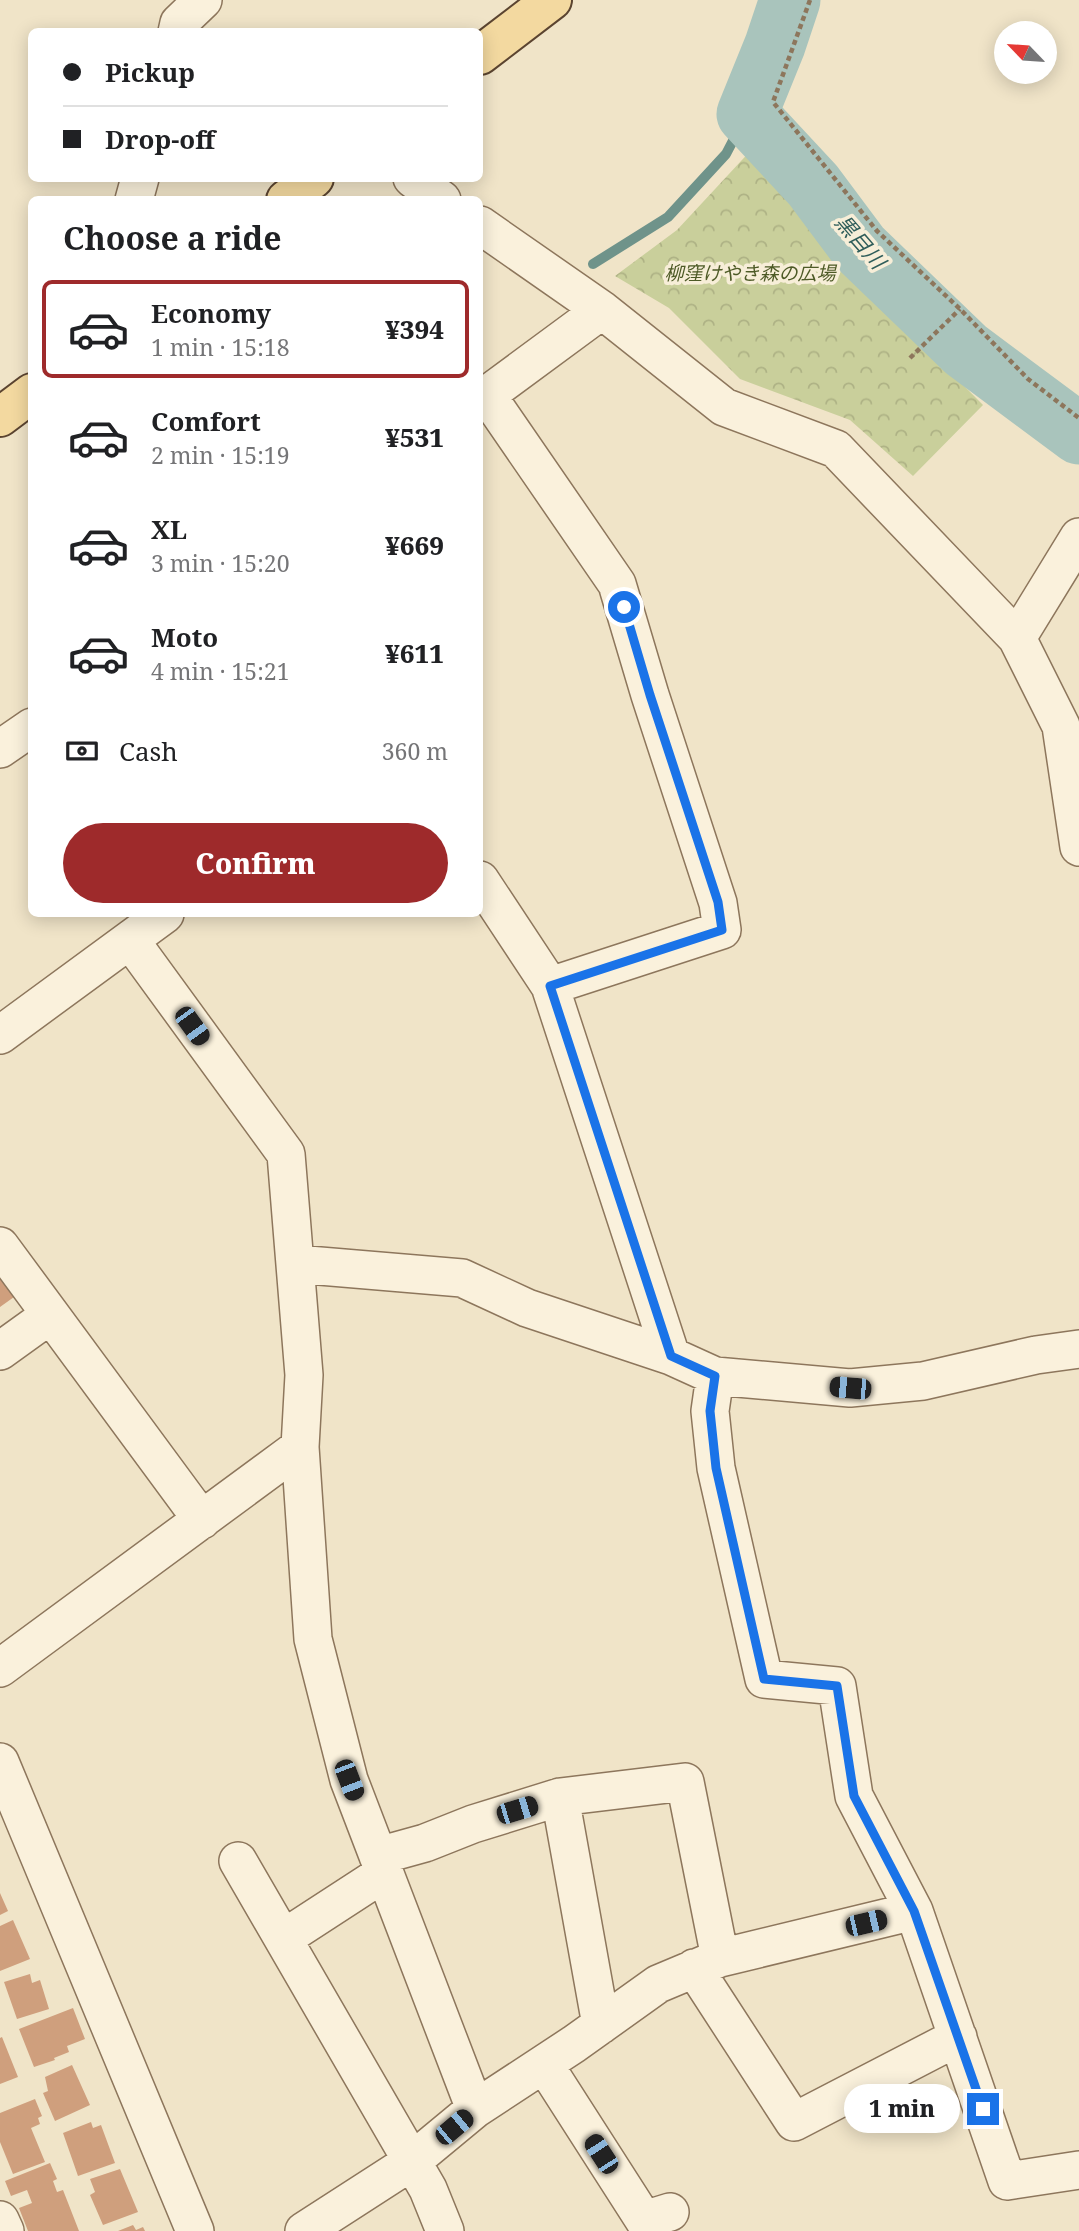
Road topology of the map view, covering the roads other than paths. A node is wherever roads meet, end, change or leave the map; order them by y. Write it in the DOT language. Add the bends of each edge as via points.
graph roads {
  1 [pos="552,0"];
  2 [pos="483,53"];
  3 [pos="309,182"];
  4 [pos="417,182"];
  5 [pos="291,196"];
  6 [pos="437,196"];
  7 [pos="483,227"];
  8 [pos="602,310"];
  9 [pos="28,396"];
  10 [pos="483,397"];
  11 [pos="0,417"];
  12 [pos="1079,537"];
  13 [pos="1017,638"];
  14 [pos="28,730"];
  15 [pos="0,749"];
  16 [pos="1079,847"];
  17 [pos="483,885"];
  18 [pos="161,917"];
  19 [pos="130,940"];
  20 [pos="550,986"];
  21 [pos="0,1035"];
  22 [pos="0,1246"];
  23 [pos="296,1264"];
  24 [pos="50,1315"];
  25 [pos="1079,1349"];
  26 [pos="0,1351"];
  27 [pos="671,1356"];
  28 [pos="715,1376"];
  29 [pos="300,1447"];
  30 [pos="202,1520"];
  31 [pos="0,1668"];
  32 [pos="0,1762"];
  33 [pos="560,1797"];
  34 [pos="238,1861"];
  35 [pos="381,1864"];
  36 [pos="914,1911"];
  37 [pos="284,1938"];
  38 [pos="707,1963"];
  39 [pos="601,2025"];
  40 [pos="958,2037"];
  41 [pos="544,2064"];
  42 [pos="475,2109"];
  43 [pos="411,2162"];
  44 [pos="1079,2170"];
  45 [pos="670,2212"];
  46 [pos="0,2220"];
  47 [pos="5,2231"];
  48 [pos="195,2231"];
  49 [pos="304,2231"];
  50 [pos="445,2231"];
  1 -- 2 [label="main road"];
  3 -- 5 [label="main road"];
  4 -- 6 [label="street"];
  7 -- 8 [label="street"];
  8 -- 10 [label="street"];
  8 -- 13 [label="street" via="724,407 836,449"];
  9 -- 11 [label="main road"];
  10 -- 20 [label="street" via="617,584 718,902 722,930"];
  12 -- 13 [label="street"];
  13 -- 16 [label="street" via="1061,726"];
  14 -- 15 [label="street"];
  17 -- 20 [label="street"];
  18 -- 19 [label="street"];
  19 -- 21 [label="street"];
  19 -- 23 [label="street" via="286,1154"];
  20 -- 27 [label="street"];
  22 -- 24 [label="street"];
  23 -- 27 [label="street" via="462,1278 527,1308"];
  23 -- 29 [label="street" via="304,1375"];
  24 -- 26 [label="street"];
  24 -- 30 [label="street"];
  25 -- 28 [label="street" via="923,1381 850,1388"];
  27 -- 28 [label="street"];
  28 -- 36 [label="street" via="710,1411 716,1468 764,1679 837,1686 854,1796"];
  29 -- 30 [label="street"];
  29 -- 35 [label="street" via="313,1640 349,1780"];
  30 -- 31 [label="street"];
  32 -- 48 [label="street"];
  33 -- 35 [label="street" via="473,1824"];
  33 -- 38 [label="street" via="685,1782"];
  33 -- 39 [label="street"];
  34 -- 37 [label="street"];
  35 -- 37 [label="street"];
  35 -- 42 [label="street"];
  36 -- 38 [label="street"];
  36 -- 40 [label="street"];
  37 -- 43 [label="street"];
  38 -- 39 [label="street" via="658,1984"];
  38 -- 40 [label="street" via="794,2122"];
  39 -- 41 [label="street"];
  40 -- 44 [label="street" via="1007,2181"];
  41 -- 42 [label="street"];
  41 -- 45 [label="street" via="643,2220"];
  42 -- 43 [label="street"];
  43 -- 49 [label="street"];
  43 -- 50 [label="street"];
  46 -- 47 [label="street"];
}
